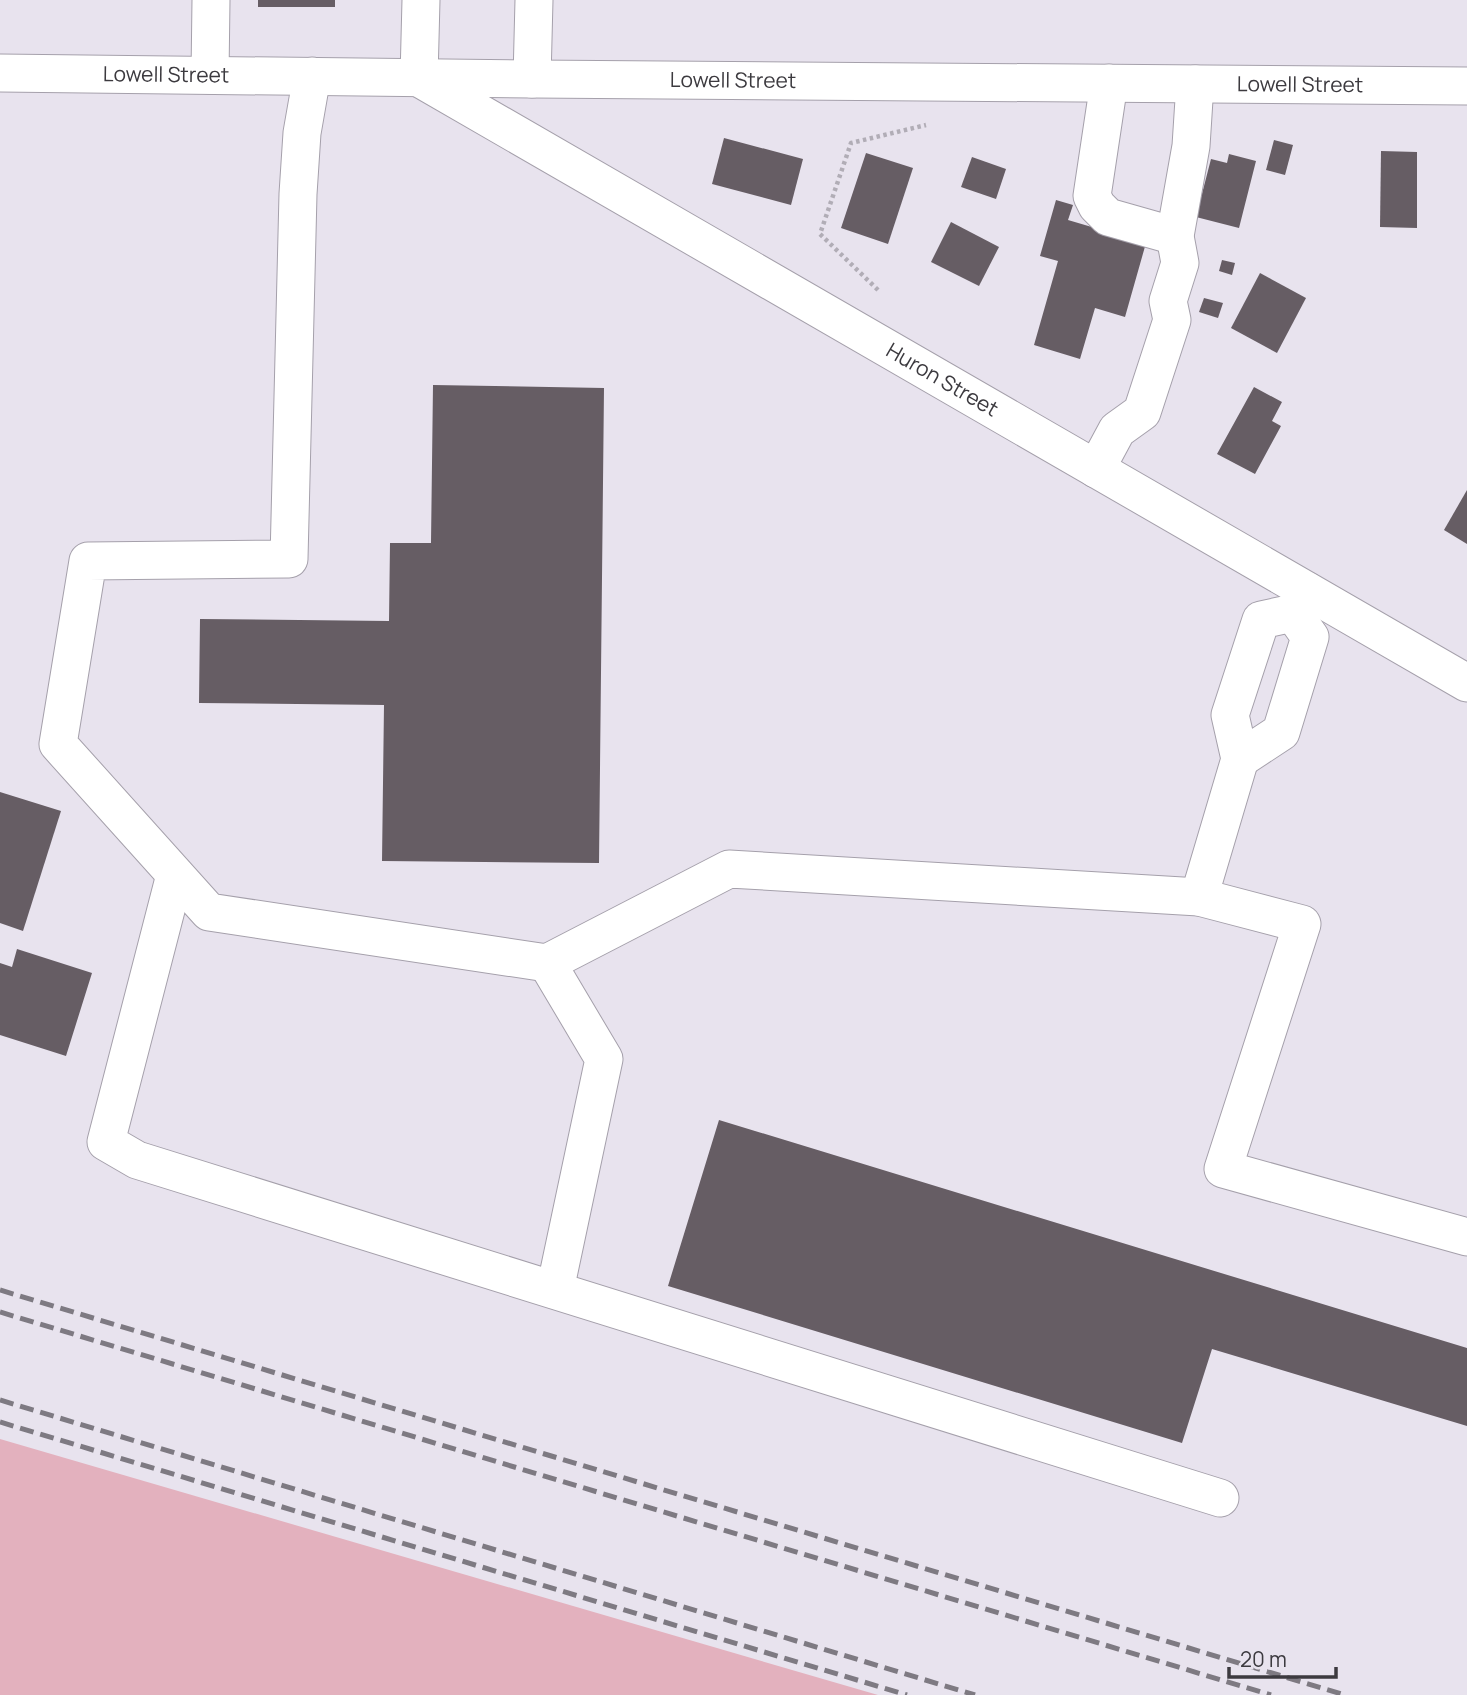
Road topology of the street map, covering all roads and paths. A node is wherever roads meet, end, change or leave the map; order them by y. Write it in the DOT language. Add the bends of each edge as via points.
graph roads {
  1 [pos="211,0"];
  2 [pos="421,0"];
  3 [pos="534,0"];
  4 [pos="0,73"];
  5 [pos="209,75"];
  6 [pos="312,76"];
  7 [pos="419,78"];
  8 [pos="532,79"];
  9 [pos="1109,83"];
  10 [pos="1195,84"];
  11 [pos="1467,86"];
  12 [pos="926,125"];
  13 [pos="1175,236"];
  14 [pos="878,290"];
  15 [pos="1096,469"];
  16 [pos="1300,602"];
  17 [pos="1467,683"];
  18 [pos="1240,759"];
  19 [pos="175,875"];
  20 [pos="1199,897"];
  21 [pos="547,963"];
  22 [pos="1467,1237"];
  23 [pos="555,1290"];
  24 [pos="1220,1498"];
  1 -- 5 [label="street"];
  2 -- 7 [label="street"];
  3 -- 8 [label="street"];
  4 -- 5 [label="street, Lowell Street"];
  5 -- 6 [label="street, Lowell Street"];
  6 -- 7 [label="street, Lowell Street"];
  6 -- 19 [label="street" via="298,194 289,559 88,561 58,744"];
  7 -- 8 [label="street, Lowell Street"];
  7 -- 15 [label="street, Huron Street"];
  8 -- 9 [label="street, Lowell Street"];
  9 -- 10 [label="street, Lowell Street"];
  9 -- 13 [label="street" via="1092,197 1108,217"];
  10 -- 11 [label="street, Lowell Street"];
  10 -- 13 [label="street" via="1191,146"];
  12 -- 14 [label="path" via="851,143 820,234"];
  13 -- 15 [label="street" via="1180,263 1168,301 1172,320 1142,412 1118,430"];
  15 -- 16 [label="street, Huron Street"];
  16 -- 17 [label="street, Huron Street"];
  16 -- 18 [label="street" via="1310,637 1281,732"];
  16 -- 18 [label="street" via="1261,620 1230,715"];
  18 -- 20 [label="street"];
  19 -- 21 [label="street" via="209,912"];
  19 -- 23 [label="street" via="106,1142 137,1160"];
  20 -- 21 [label="street" via="729,869"];
  20 -- 22 [label="street" via="1301,924 1223,1169"];
  21 -- 23 [label="street" via="604,1059"];
  23 -- 24 [label="street"];
}
